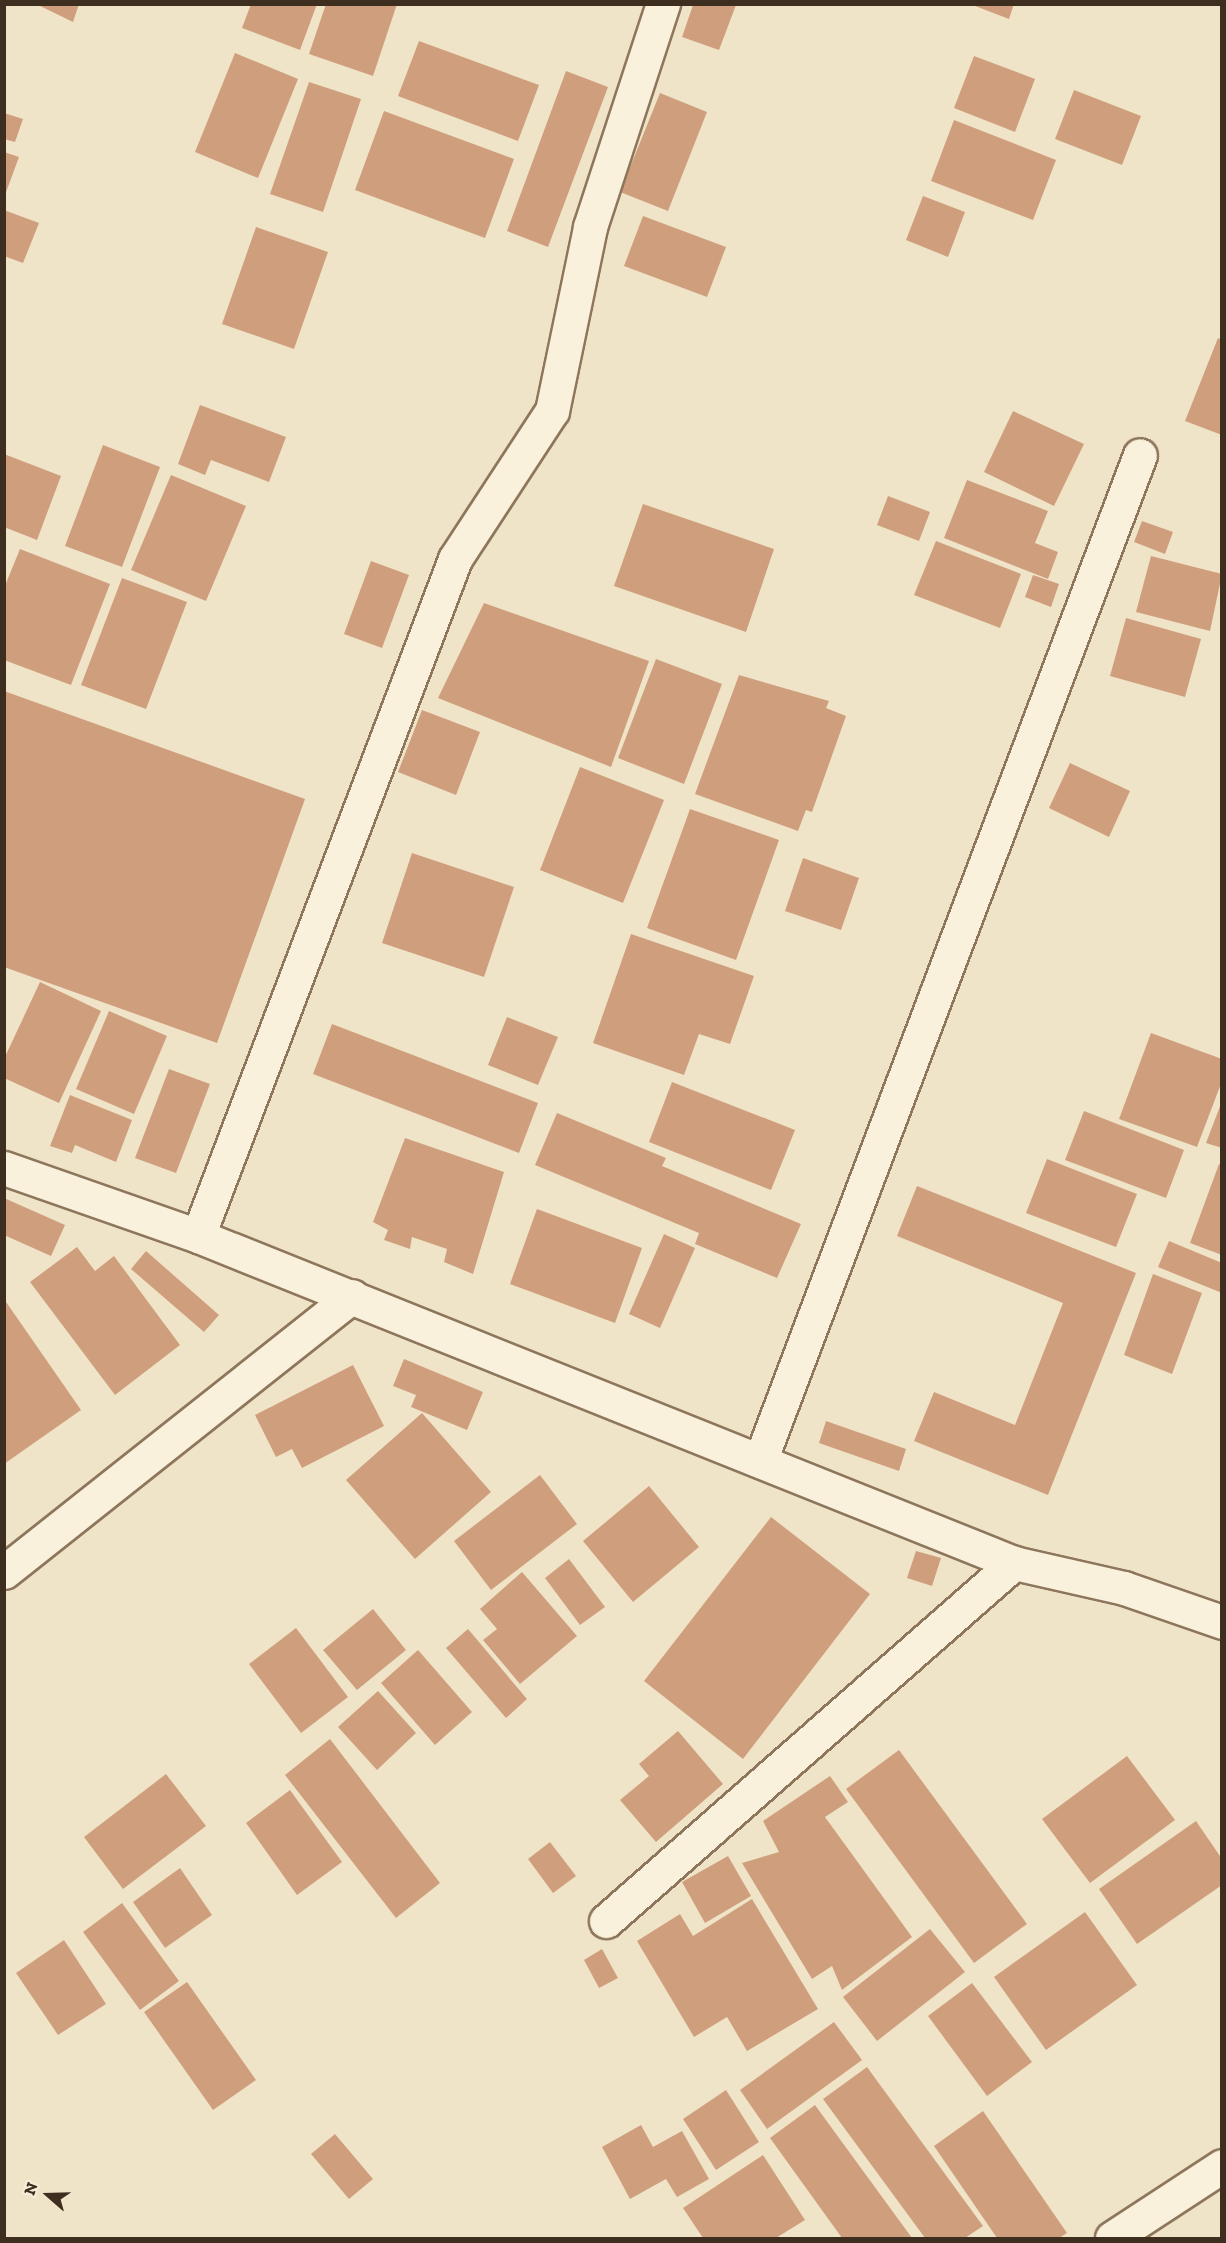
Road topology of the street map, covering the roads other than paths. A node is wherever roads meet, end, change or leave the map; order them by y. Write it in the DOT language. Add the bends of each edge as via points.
graph roads {
  1 [pos="663,4"];
  2 [pos="1140,455"];
  3 [pos="4,1168"];
  4 [pos="198,1236"];
  5 [pos="352,1296"];
  6 [pos="760,1461"];
  7 [pos="1014,1563"];
  8 [pos="4,1572"];
  9 [pos="1221,1622"];
  10 [pos="606,1922"];
  11 [pos="1221,2166"];
  12 [pos="1112,2238"];
  1 -- 4 [label="street" via="590,227 552,411 455,559"];
  2 -- 6 [label="street"];
  3 -- 4 [label="street"];
  4 -- 5 [label="street"];
  5 -- 6 [label="street"];
  5 -- 8 [label="street"];
  6 -- 7 [label="street"];
  7 -- 9 [label="street" via="1124,1588"];
  7 -- 10 [label="street"];
  11 -- 12 [label="street"];
}
